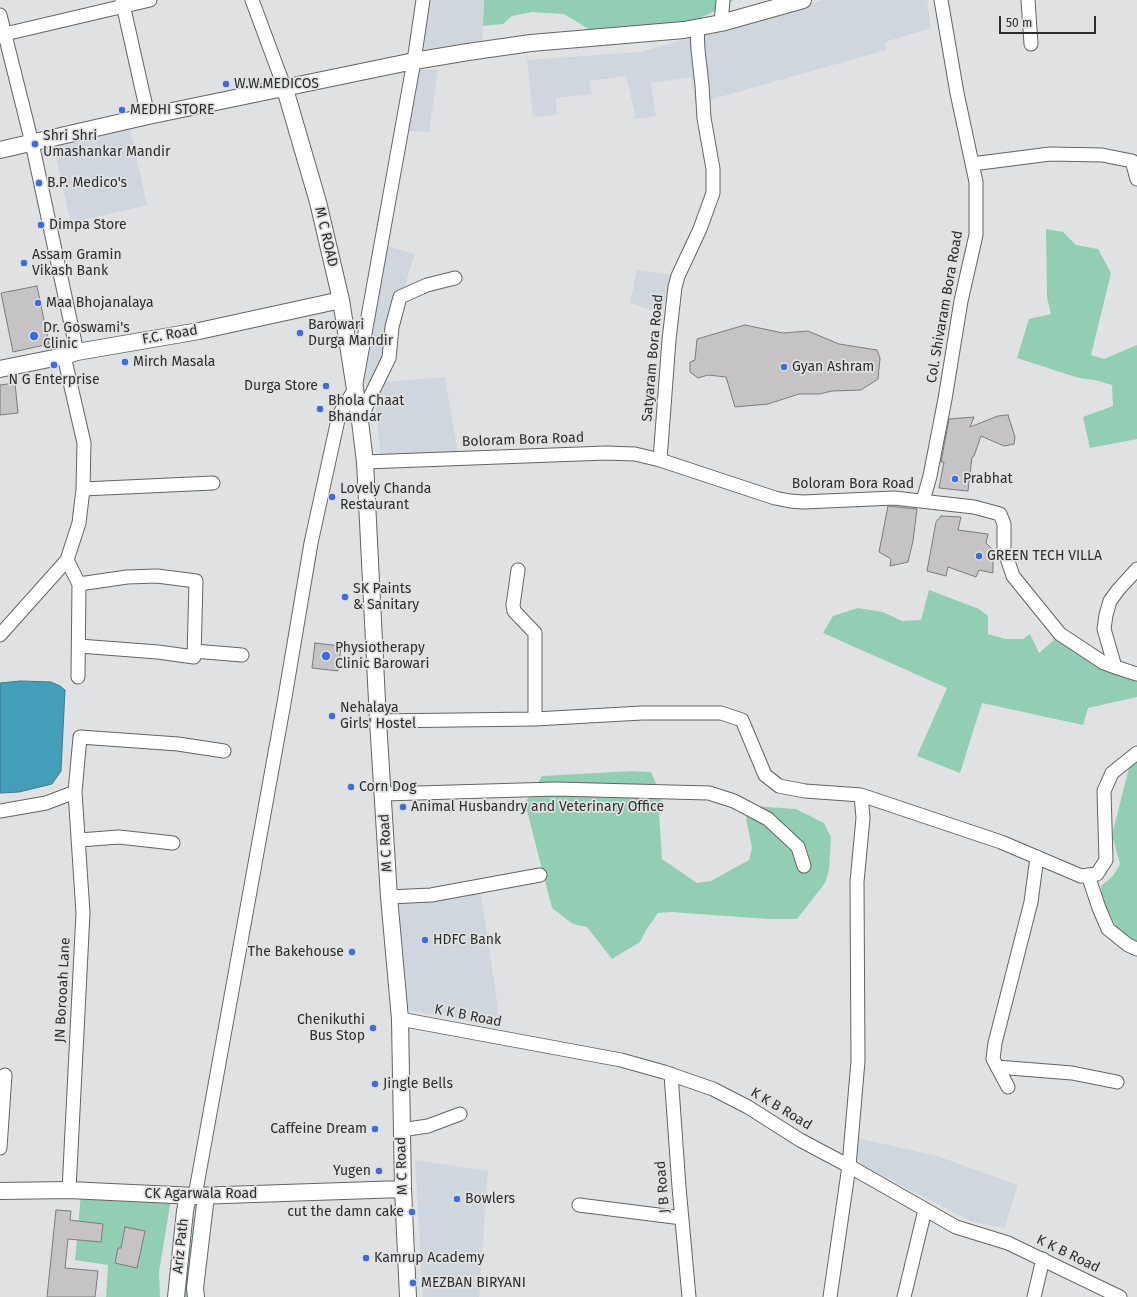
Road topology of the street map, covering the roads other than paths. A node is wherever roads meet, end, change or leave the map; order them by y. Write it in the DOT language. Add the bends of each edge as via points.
graph roads {
  1 [pos="150,0"];
  2 [pos="252,0"];
  3 [pos="423,0"];
  4 [pos="723,0"];
  5 [pos="803,0"];
  6 [pos="941,0"];
  7 [pos="1028,0"];
  8 [pos="122,3"];
  9 [pos="0,15"];
  10 [pos="722,23"];
  11 [pos="697,27"];
  12 [pos="5,34"];
  13 [pos="1031,44"];
  14 [pos="414,61"];
  15 [pos="284,89"];
  16 [pos="148,116"];
  17 [pos="32,143"];
  18 [pos="0,150"];
  19 [pos="972,164"];
  20 [pos="1137,180"];
  21 [pos="456,278"];
  22 [pos="341,300"];
  23 [pos="70,354"];
  24 [pos="0,369"];
  25 [pos="356,389"];
  26 [pos="360,421"];
  27 [pos="660,460"];
  28 [pos="365,462"];
  29 [pos="213,483"];
  30 [pos="83,488"];
  31 [pos="923,501"];
  32 [pos="67,560"];
  33 [pos="1137,569"];
  34 [pos="518,570"];
  35 [pos="79,584"];
  36 [pos="0,635"];
  37 [pos="78,646"];
  38 [pos="194,651"];
  39 [pos="242,655"];
  40 [pos="1115,667"];
  41 [pos="1137,674"];
  42 [pos="78,677"];
  43 [pos="535,719"];
  44 [pos="378,721"];
  45 [pos="224,750"];
  46 [pos="1137,753"];
  47 [pos="75,792"];
  48 [pos="383,794"];
  49 [pos="861,795"];
  50 [pos="0,811"];
  51 [pos="79,840"];
  52 [pos="173,843"];
  53 [pos="1037,857"];
  54 [pos="804,866"];
  55 [pos="540,875"];
  56 [pos="1088,875"];
  57 [pos="389,897"];
  58 [pos="1137,949"];
  59 [pos="400,1019"];
  60 [pos="997,1067"];
  61 [pos="671,1074"];
  62 [pos="5,1075"];
  63 [pos="1117,1082"];
  64 [pos="1008,1087"];
  65 [pos="460,1114"];
  66 [pos="401,1130"];
  67 [pos="0,1148"];
  68 [pos="849,1166"];
  69 [pos="403,1189"];
  70 [pos="68,1190"];
  71 [pos="0,1191"];
  72 [pos="196,1196"];
  73 [pos="579,1205"];
  74 [pos="925,1210"];
  75 [pos="682,1218"];
  76 [pos="1043,1259"];
  77 [pos="176,1297"];
  78 [pos="196,1297"];
  79 [pos="408,1297"];
  80 [pos="689,1297"];
  81 [pos="830,1297"];
  82 [pos="904,1297"];
  83 [pos="1034,1297"];
  84 [pos="1120,1297"];
  1 -- 8 [label="street"];
  2 -- 15 [label="street"];
  3 -- 14 [label="street"];
  4 -- 10 [label="street"];
  5 -- 10 [label="street"];
  6 -- 19 [label="street, Col. Shivaram Bora Road"];
  7 -- 13 [label="street"];
  8 -- 12 [label="street"];
  8 -- 16 [label="street"];
  9 -- 12 [label="street"];
  10 -- 11 [label="street"];
  11 -- 14 [label="street" via="676,31 531,42"];
  11 -- 27 [label="street, Satyaram Bora Road" via="704,118 713,169 713,193 675,287"];
  12 -- 17 [label="street"];
  14 -- 15 [label="street"];
  14 -- 25 [label="street"];
  15 -- 16 [label="street"];
  15 -- 22 [label="street, M C ROAD" via="318,202"];
  16 -- 17 [label="street"];
  17 -- 18 [label="street"];
  17 -- 23 [label="street"];
  19 -- 20 [label="street" via="1050,154 1102,155 1132,161"];
  19 -- 31 [label="street, Col. Shivaram Bora Road" via="976,182 976,235"];
  21 -- 26 [label="street" via="427,285 400,297 392,327 389,358"];
  22 -- 23 [label="street, F.C. Road" via="199,331"];
  22 -- 25 [label="street, M C ROAD"];
  23 -- 24 [label="street, F.C. Road"];
  23 -- 30 [label="street" via="84,444"];
  25 -- 26 [label="street, M C Road"];
  25 -- 72 [label="street" via="339,415 311,543"];
  26 -- 28 [label="street, M C Road"];
  27 -- 28 [label="street, Boloram Bora Road" via="635,454 606,453"];
  27 -- 31 [label="street, Boloram Bora Road" via="790,501 894,498"];
  28 -- 44 [label="street, M C Road"];
  29 -- 30 [label="street"];
  30 -- 32 [label="street" via="79,523"];
  31 -- 40 [label="street, Boloram Bora Road" via="974,507 1000,514 1004,524 1004,549 1013,576 1060,634"];
  32 -- 35 [label="street"];
  32 -- 36 [label="street"];
  33 -- 40 [label="street" via="1118,590 1110,602 1106,615 1104,629"];
  34 -- 43 [label="street" via="514,610 535,634"];
  35 -- 37 [label="street"];
  35 -- 38 [label="street" via="126,577 157,576 196,581"];
  37 -- 38 [label="street" via="194,657"];
  37 -- 42 [label="street"];
  38 -- 39 [label="street"];
  40 -- 41 [label="street, Boloram Bora Road"];
  43 -- 44 [label="street"];
  43 -- 49 [label="street" via="642,713 721,713 742,720 765,775 779,786 805,791"];
  44 -- 48 [label="street, M C Road"];
  45 -- 47 [label="street, JN Borooah Lane" via="80,737"];
  46 -- 56 [label="street" via="1112,773 1104,791 1106,860 1097,874"];
  47 -- 50 [label="street" via="46,803"];
  47 -- 51 [label="street, JN Borooah Lane"];
  48 -- 54 [label="street" via="556,789 709,793 734,801 768,819 798,846"];
  48 -- 57 [label="street, M C Road"];
  49 -- 53 [label="street" via="1002,842"];
  49 -- 68 [label="street" via="863,818 857,882 858,1061"];
  51 -- 52 [label="street" via="119,837"];
  51 -- 70 [label="street, JN Borooah Lane" via="84,912"];
  53 -- 56 [label="street" via="1082,876"];
  53 -- 60 [label="street" via="1031,902 994,1043 993,1059"];
  55 -- 57 [label="street" via="431,895"];
  56 -- 58 [label="street" via="1108,929"];
  57 -- 59 [label="street, M C Road"];
  59 -- 61 [label="street, K K B Road" via="621,1060"];
  59 -- 66 [label="street, M C Road"];
  60 -- 63 [label="street" via="1072,1073"];
  60 -- 64 [label="street"];
  61 -- 68 [label="street, K K B Road" via="714,1089"];
  61 -- 75 [label="street, J B Road"];
  62 -- 67 [label="street"];
  65 -- 66 [label="street" via="428,1126"];
  66 -- 69 [label="street, M C Road"];
  68 -- 74 [label="street, K K B Road"];
  68 -- 81 [label="street"];
  69 -- 72 [label="street, CK Agarwala Road"];
  69 -- 79 [label="street, M C Road"];
  70 -- 71 [label="street, CK Agarwala Road"];
  70 -- 72 [label="street, CK Agarwala Road"];
  72 -- 77 [label="street, Ariz Path" via="185,1211"];
  72 -- 78 [label="street, Ariz Path"];
  73 -- 75 [label="street"];
  74 -- 76 [label="street, K K B Road" via="956,1227 1008,1243"];
  74 -- 82 [label="street"];
  75 -- 80 [label="street, J B Road"];
  76 -- 83 [label="street"];
  76 -- 84 [label="street, K K B Road"];
}
